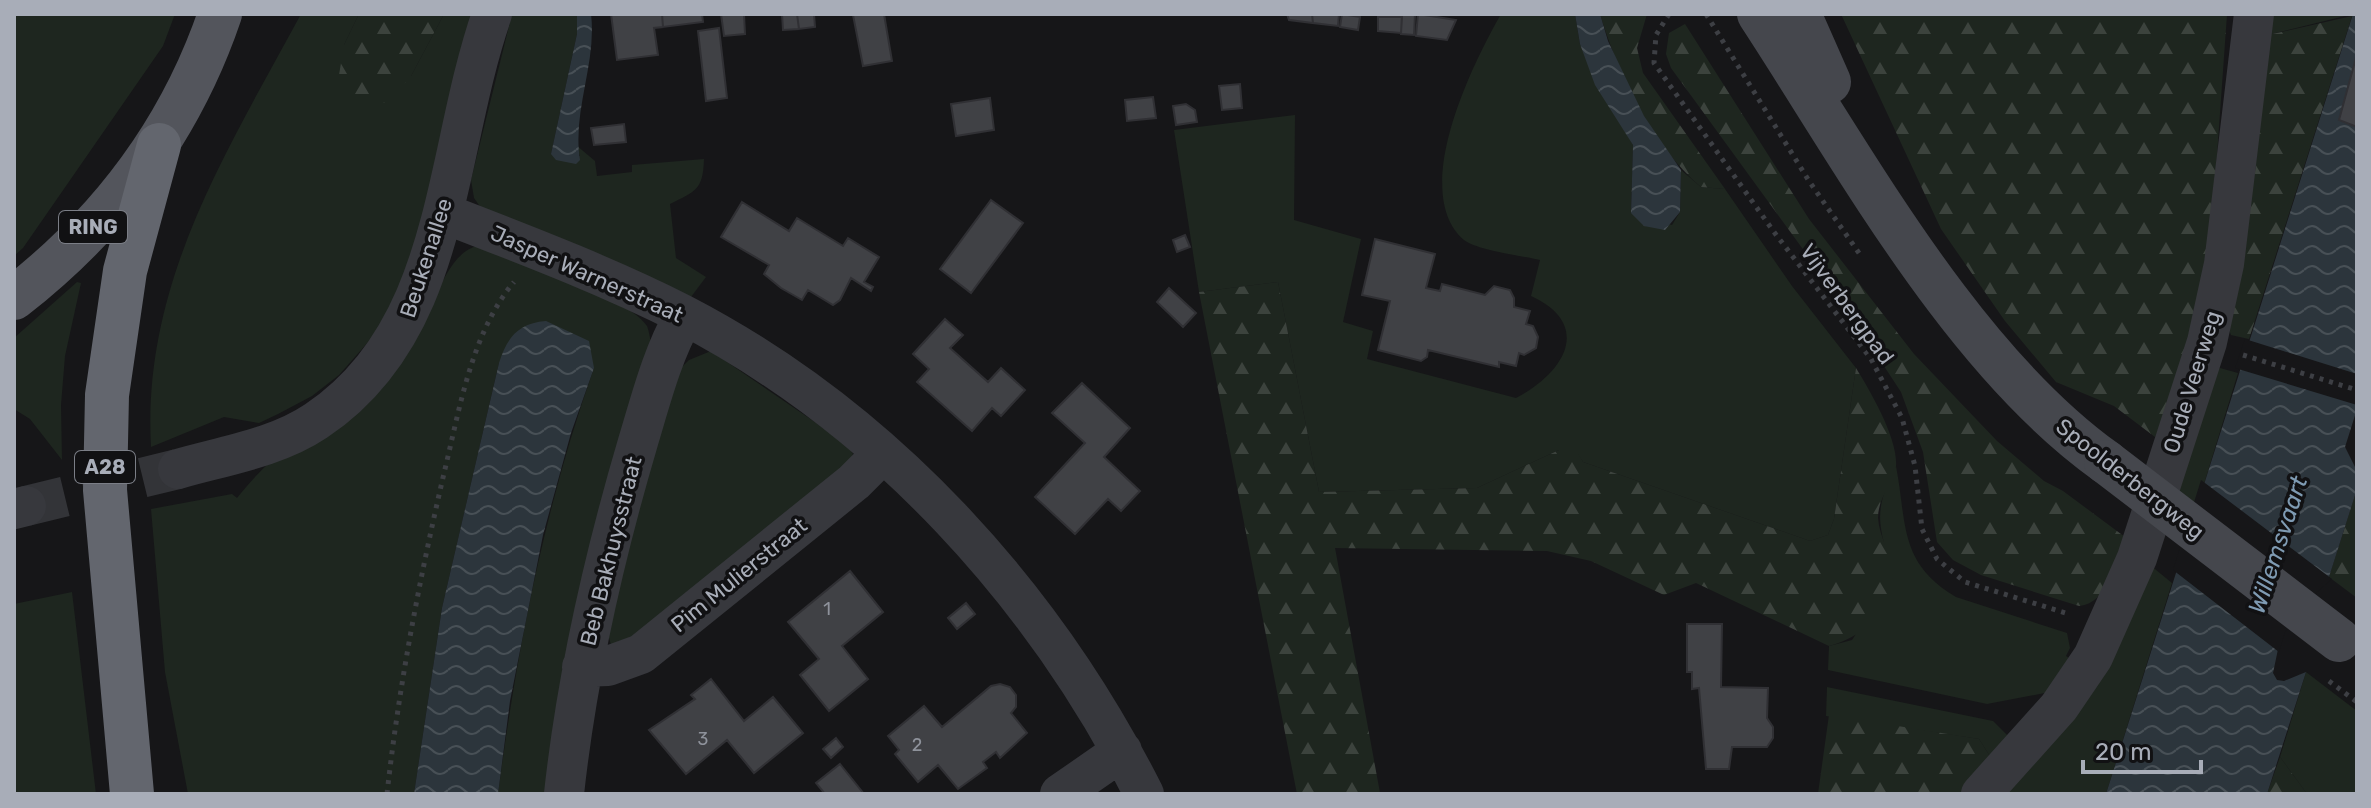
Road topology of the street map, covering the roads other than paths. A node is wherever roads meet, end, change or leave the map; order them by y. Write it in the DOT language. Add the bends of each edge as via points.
graph roads {
  1 [pos="492,14"];
  2 [pos="1759,14"];
  3 [pos="1799,14"];
  4 [pos="2254,14"];
  5 [pos="221,19"];
  6 [pos="159,145"];
  7 [pos="1877,195"];
  8 [pos="443,213"];
  9 [pos="14,298"];
  10 [pos="684,316"];
  11 [pos="882,454"];
  12 [pos="178,469"];
  13 [pos="2341,658"];
  14 [pos="582,667"];
  15 [pos="1122,751"];
  16 [pos="132,794"];
  17 [pos="564,794"];
  18 [pos="1060,794"];
  19 [pos="1144,794"];
  20 [pos="1981,794"];
  1 -- 8 [label="street, Beukenallee"];
  2 -- 7 [label="main road, Spoolderbergweg"];
  3 -- 7 [label="main road, Spoolderbergweg"];
  4 -- 20 [label="street, Oude Veerweg" via="2224,264 2207,342 2137,558 2093,657 2059,707"];
  5 -- 6 [label="main road, RING"];
  6 -- 9 [label="main road, RING" via="107,214"];
  6 -- 16 [label="highway, A28" via="125,271 107,395 105,490"];
  7 -- 13 [label="main road, Spoolderbergweg, bridge" via="1968,326 2063,428"];
  8 -- 10 [label="street, Jasper Warnerstraat"];
  8 -- 12 [label="street, Beukenallee" via="414,306 398,337 350,394 291,435"];
  10 -- 11 [label="street, Jasper Warnerstraat" via="787,379"];
  10 -- 14 [label="street, Beb Bakhuysstraat" via="666,351 628,474"];
  11 -- 14 [label="street, Pim Mulierstraat" via="641,654 608,666"];
  11 -- 15 [label="street, Jasper Warnerstraat" via="1015,590 1069,664"];
  14 -- 17 [label="street, Beb Bakhuysstraat"];
  15 -- 18 [label="street"];
  15 -- 19 [label="street, Jasper Warnerstraat"];
}
